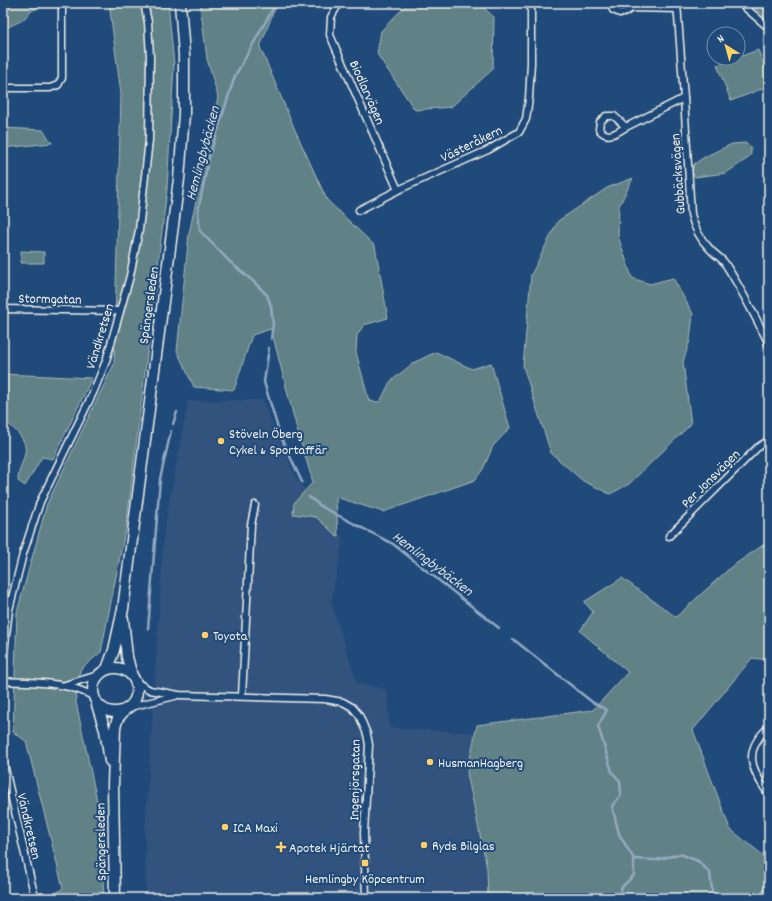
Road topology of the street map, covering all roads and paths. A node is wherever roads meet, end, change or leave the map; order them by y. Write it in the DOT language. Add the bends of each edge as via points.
graph roads {
  1 [pos="62,3"];
  2 [pos="144,3"];
  3 [pos="180,3"];
  4 [pos="339,3"];
  5 [pos="531,3"];
  6 [pos="611,3"];
  7 [pos="740,3"];
  8 [pos="632,5"];
  9 [pos="677,6"];
  10 [pos="769,28"];
  11 [pos="3,86"];
  12 [pos="684,98"];
  13 [pos="626,127"];
  14 [pos="398,190"];
  15 [pos="359,210"];
  16 [pos="3,309"];
  17 [pos="120,311"];
  18 [pos="769,344"];
  19 [pos="769,440"];
  20 [pos="255,505"];
  21 [pos="669,536"];
  22 [pos="6,609"];
  23 [pos="123,609"];
  24 [pos="3,662"];
  25 [pos="102,672"];
  26 [pos="134,679"];
  27 [pos="3,681"];
  28 [pos="65,685"];
  29 [pos="179,695"];
  30 [pos="242,696"];
  31 [pos="95,700"];
  32 [pos="127,709"];
  33 [pos="769,727"];
  34 [pos="3,760"];
  35 [pos="113,785"];
  36 [pos="769,795"];
  37 [pos="35,898"];
  38 [pos="115,898"];
  39 [pos="366,898"];
  1 -- 11 [label="street" via="62,78 58,85 50,88"];
  2 -- 17 [label="street, Vändkretsen" via="150,57 149,140 139,230"];
  3 -- 23 [label="main road, Spängersleden" via="184,55 184,114 179,179"];
  4 -- 14 [label="street, Biodlarvägen" via="331,17 330,35"];
  5 -- 14 [label="street, Västeråkern" via="529,98 526,119 519,132 488,150"];
  6 -- 8 [label="street, Gubbäcksvägen" via="613,10 620,13 629,11"];
  7 -- 10 [label="street"];
  8 -- 9 [label="street, Gubbäcksvägen"];
  9 -- 12 [label="street, Gubbäcksvägen"];
  12 -- 13 [label="street"];
  12 -- 18 [label="street, Gubbäcksvägen" via="691,214 694,226 699,236 722,260"];
  14 -- 15 [label="street, Västeråkern"];
  16 -- 17 [label="street, Stormgatan"];
  17 -- 22 [label="street, Vändkretsen" via="106,361 93,393 40,502"];
  19 -- 21 [label="street, Per Jonsvägen" via="757,448"];
  20 -- 30 [label="street" via="251,525"];
  22 -- 24 [label="street, Vändkretsen"];
  23 -- 25 [label="main road, Spängersleden" via="114,650"];
  23 -- 26 [label="main road, Spängersleden" via="127,657"];
  25 -- 26 [label="main road" via="120,668"];
  25 -- 28 [label="street"];
  25 -- 31 [label="main road, Spängersleden" via="94,681 92,688"];
  26 -- 29 [label="street, Ingenjörsgatan" via="150,690"];
  26 -- 32 [label="main road, Spängersleden" via="137,695"];
  27 -- 28 [label="street"];
  28 -- 31 [label="street" via="83,690"];
  29 -- 30 [label="street, Ingenjörsgatan"];
  29 -- 32 [label="street, Ingenjörsgatan"];
  30 -- 39 [label="street, Ingenjörsgatan" via="334,700 343,702 360,714 369,745 364,833"];
  31 -- 32 [label="main road" via="102,709 109,712 117,713"];
  31 -- 35 [label="main road, Spängersleden" via="105,730"];
  32 -- 35 [label="main road, Spängersleden" via="118,718 115,727"];
  33 -- 36 [label="street" via="755,743 752,760 758,779"];
  34 -- 37 [label="street, Vändkretsen"];
  35 -- 38 [label="main road, Spängersleden"];
}
